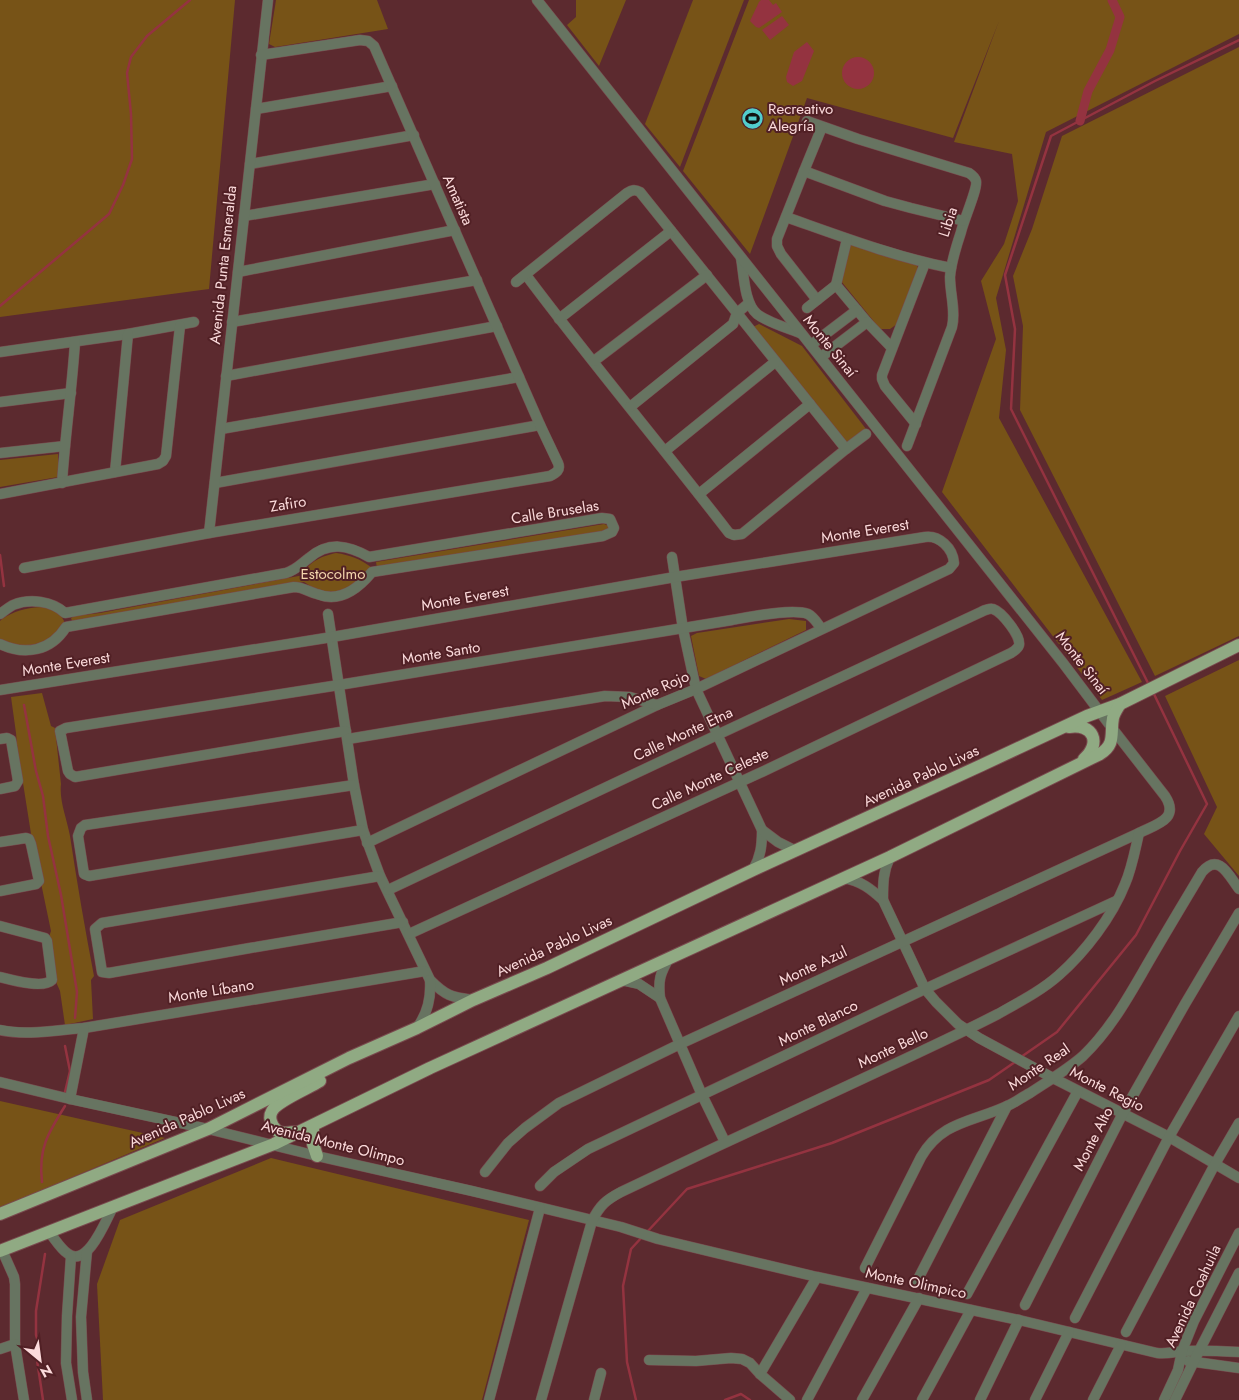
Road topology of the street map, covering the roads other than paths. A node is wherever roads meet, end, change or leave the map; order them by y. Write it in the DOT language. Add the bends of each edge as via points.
graph roads {
  1 [pos="268,0"];
  2 [pos="537,0"];
  3 [pos="262,55"];
  4 [pos="392,86"];
  5 [pos="256,109"];
  6 [pos="807,121"];
  7 [pos="822,127"];
  8 [pos="414,136"];
  9 [pos="250,164"];
  10 [pos="804,170"];
  11 [pos="435,184"];
  12 [pos="244,216"];
  13 [pos="786,217"];
  14 [pos="964,221"];
  15 [pos="455,230"];
  16 [pos="671,231"];
  17 [pos="847,239"];
  18 [pos="741,258"];
  19 [pos="925,263"];
  20 [pos="951,268"];
  21 [pos="238,272"];
  22 [pos="526,274"];
  23 [pos="707,275"];
  24 [pos="477,280"];
  25 [pos="516,282"];
  26 [pos="836,284"];
  27 [pos="817,300"];
  28 [pos="749,303"];
  29 [pos="807,308"];
  30 [pos="857,310"];
  31 [pos="737,313"];
  32 [pos="756,313"];
  33 [pos="559,319"];
  34 [pos="194,322"];
  35 [pos="232,322"];
  36 [pos="867,322"];
  37 [pos="744,323"];
  38 [pos="733,324"];
  39 [pos="180,326"];
  40 [pos="497,326"];
  41 [pos="128,334"];
  42 [pos="802,334"];
  43 [pos="75,342"];
  44 [pos="811,345"];
  45 [pos="892,348"];
  46 [pos="0,352"];
  47 [pos="821,357"];
  48 [pos="594,361"];
  49 [pos="775,362"];
  50 [pos="226,376"];
  51 [pos="519,376"];
  52 [pos="71,393"];
  53 [pos="0,402"];
  54 [pos="810,404"];
  55 [pos="630,407"];
  56 [pos="916,424"];
  57 [pos="540,425"];
  58 [pos="221,429"];
  59 [pos="866,434"];
  60 [pos="65,446"];
  61 [pos="907,446"];
  62 [pos="846,449"];
  63 [pos="665,451"];
  64 [pos="0,453"];
  65 [pos="115,472"];
  66 [pos="558,472"];
  67 [pos="62,483"];
  68 [pos="215,483"];
  69 [pos="0,494"];
  70 [pos="698,494"];
  71 [pos="209,533"];
  72 [pos="970,545"];
  73 [pos="948,547"];
  74 [pos="369,557"];
  75 [pos="672,557"];
  76 [pos="24,568"];
  77 [pos="372,572"];
  78 [pos="675,577"];
  79 [pos="65,613"];
  80 [pos="0,614"];
  81 [pos="328,614"];
  82 [pos="66,627"];
  83 [pos="822,628"];
  84 [pos="683,629"];
  85 [pos="332,637"];
  86 [pos="0,644"];
  87 [pos="1019,645"];
  88 [pos="1239,645"];
  89 [pos="338,686"];
  90 [pos="696,689"];
  91 [pos="0,690"];
  92 [pos="1124,702"];
  93 [pos="656,705"];
  94 [pos="1100,711"];
  95 [pos="1060,728"];
  96 [pos="1112,728"];
  97 [pos="717,734"];
  98 [pos="347,735"];
  99 [pos="5,740"];
  100 [pos="1076,765"];
  101 [pos="740,781"];
  102 [pos="354,785"];
  103 [pos="0,789"];
  104 [pos="1170,813"];
  105 [pos="363,830"];
  106 [pos="762,830"];
  107 [pos="1139,833"];
  108 [pos="0,842"];
  109 [pos="367,843"];
  110 [pos="796,851"];
  111 [pos="890,857"];
  112 [pos="753,870"];
  113 [pos="380,876"];
  114 [pos="844,878"];
  115 [pos="1239,889"];
  116 [pos="388,890"];
  117 [pos="0,891"];
  118 [pos="883,900"];
  119 [pos="1117,901"];
  120 [pos="1239,913"];
  121 [pos="403,922"];
  122 [pos="0,926"];
  123 [pos="409,934"];
  124 [pos="902,942"];
  125 [pos="670,958"];
  126 [pos="428,975"];
  127 [pos="0,977"];
  128 [pos="620,980"];
  129 [pos="925,989"];
  130 [pos="660,998"];
  131 [pos="473,1000"];
  132 [pos="1239,1016"];
  133 [pos="84,1028"];
  134 [pos="418,1028"];
  135 [pos="0,1030"];
  136 [pos="967,1030"];
  137 [pos="680,1044"];
  138 [pos="349,1058"];
  139 [pos="1053,1078"];
  140 [pos="0,1082"];
  141 [pos="1078,1091"];
  142 [pos="702,1096"];
  143 [pos="70,1099"];
  144 [pos="1007,1106"];
  145 [pos="1123,1113"];
  146 [pos="1239,1123"];
  147 [pos="313,1126"];
  148 [pos="208,1128"];
  149 [pos="300,1132"];
  150 [pos="1169,1137"];
  151 [pos="725,1142"];
  152 [pos="274,1144"];
  153 [pos="317,1156"];
  154 [pos="1215,1164"];
  155 [pos="485,1172"];
  156 [pos="1239,1178"];
  157 [pos="540,1186"];
  158 [pos="113,1207"];
  159 [pos="540,1208"];
  160 [pos="0,1214"];
  161 [pos="592,1220"];
  162 [pos="49,1232"];
  163 [pos="1239,1233"];
  164 [pos="658,1239"];
  165 [pos="1,1249"];
  166 [pos="87,1251"];
  167 [pos="71,1256"];
  168 [pos="865,1268"];
  169 [pos="1239,1273"];
  170 [pos="817,1277"];
  171 [pos="917,1281"];
  172 [pos="867,1288"];
  173 [pos="967,1294"];
  174 [pos="919,1298"];
  175 [pos="1024,1305"];
  176 [pos="971,1310"];
  177 [pos="1075,1318"];
  178 [pos="1019,1320"];
  179 [pos="1069,1332"];
  180 [pos="1126,1332"];
  181 [pos="15,1344"];
  182 [pos="1121,1345"];
  183 [pos="0,1350"];
  184 [pos="1199,1351"];
  185 [pos="1239,1352"];
  186 [pos="1181,1355"];
  187 [pos="649,1360"];
  188 [pos="1193,1361"];
  189 [pos="1239,1368"];
  190 [pos="602,1373"];
  191 [pos="760,1374"];
  192 [pos="24,1400"];
  193 [pos="72,1400"];
  194 [pos="87,1400"];
  195 [pos="489,1400"];
  196 [pos="541,1400"];
  197 [pos="594,1400"];
  198 [pos="790,1400"];
  199 [pos="807,1400"];
  200 [pos="862,1400"];
  201 [pos="922,1400"];
  202 [pos="980,1400"];
  203 [pos="1035,1400"];
  204 [pos="1093,1400"];
  205 [pos="1164,1400"];
  206 [pos="1175,1400"];
  1 -- 3 [label="street, Avenida Punta Esmeralda"];
  2 -- 18 [label="street, Monte Sinaí"];
  3 -- 4 [label="street, Amatista" via="365,40 374,46"];
  3 -- 5 [label="street, Avenida Punta Esmeralda"];
  4 -- 5 [label="street"];
  4 -- 8 [label="street, Amatista"];
  5 -- 9 [label="street, Avenida Punta Esmeralda"];
  6 -- 7 [label="street, Libia"];
  7 -- 10 [label="street"];
  7 -- 14 [label="street, Libia" via="972,174 976,185"];
  8 -- 9 [label="street"];
  8 -- 11 [label="street, Amatista"];
  9 -- 12 [label="street, Avenida Punta Esmeralda"];
  10 -- 13 [label="street"];
  10 -- 14 [label="street" via="910,208"];
  11 -- 12 [label="street"];
  11 -- 15 [label="street, Amatista"];
  12 -- 21 [label="street, Avenida Punta Esmeralda"];
  13 -- 17 [label="street"];
  13 -- 27 [label="street" via="777,246"];
  14 -- 20 [label="street, Libia"];
  15 -- 21 [label="street"];
  15 -- 24 [label="street, Amatista"];
  16 -- 22 [label="street" via="640,192 632,190"];
  16 -- 23 [label="street"];
  16 -- 33 [label="street"];
  17 -- 19 [label="street"];
  17 -- 26 [label="street"];
  18 -- 28 [label="street"];
  18 -- 42 [label="street, Monte Sinaí"];
  19 -- 20 [label="street"];
  19 -- 45 [label="street"];
  20 -- 56 [label="street, Libia" via="954,320"];
  21 -- 35 [label="street, Avenida Punta Esmeralda"];
  22 -- 25 [label="street"];
  22 -- 33 [label="street"];
  23 -- 31 [label="street"];
  23 -- 48 [label="street"];
  24 -- 35 [label="street"];
  24 -- 40 [label="street, Amatista"];
  26 -- 27 [label="street"];
  26 -- 30 [label="street"];
  27 -- 29 [label="street"];
  28 -- 31 [label="street"];
  28 -- 32 [label="street"];
  30 -- 36 [label="street"];
  30 -- 44 [label="street"];
  31 -- 37 [label="street"];
  31 -- 38 [label="street"];
  32 -- 37 [label="street"];
  32 -- 42 [label="street"];
  33 -- 48 [label="street"];
  34 -- 39 [label="street"];
  35 -- 50 [label="street, Avenida Punta Esmeralda"];
  36 -- 45 [label="street"];
  36 -- 47 [label="street"];
  37 -- 38 [label="street"];
  37 -- 49 [label="street"];
  38 -- 55 [label="street"];
  39 -- 41 [label="street"];
  39 -- 65 [label="street" via="166,456 158,464"];
  40 -- 50 [label="street"];
  40 -- 51 [label="street, Amatista"];
  41 -- 43 [label="street"];
  41 -- 65 [label="street"];
  42 -- 44 [label="street, Monte Sinaí"];
  43 -- 46 [label="street"];
  43 -- 52 [label="street"];
  44 -- 47 [label="street, Monte Sinaí"];
  45 -- 56 [label="street" via="882,379"];
  47 -- 72 [label="street, Monte Sinaí"];
  48 -- 55 [label="street"];
  49 -- 54 [label="street"];
  49 -- 63 [label="street"];
  50 -- 58 [label="street, Avenida Punta Esmeralda"];
  51 -- 57 [label="street, Amatista"];
  51 -- 58 [label="street"];
  52 -- 53 [label="street"];
  52 -- 60 [label="street"];
  54 -- 62 [label="street"];
  54 -- 70 [label="street"];
  55 -- 63 [label="street"];
  56 -- 61 [label="street, Libia"];
  57 -- 66 [label="street, Amatista" via="558,463"];
  57 -- 68 [label="street"];
  58 -- 68 [label="street, Avenida Punta Esmeralda"];
  59 -- 62 [label="street"];
  60 -- 64 [label="street"];
  60 -- 67 [label="street"];
  62 -- 70 [label="street" via="742,534 729,533"];
  63 -- 70 [label="street"];
  65 -- 67 [label="street"];
  66 -- 71 [label="street, Zafiro" via="550,476"];
  67 -- 69 [label="street"];
  68 -- 71 [label="street, Avenida Punta Esmeralda"];
  71 -- 76 [label="street, Zafiro"];
  72 -- 73 [label="street"];
  72 -- 94 [label="street, Monte Sinaí"];
  73 -- 78 [label="street, Monte Everest" via="935,537 925,536"];
  73 -- 83 [label="street, Monte Rojo" via="954,563 949,569"];
  74 -- 77 [label="street"];
  74 -- 77 [label="street, Calle Bruselas" via="602,518 610,520 614,528 603,536"];
  74 -- 79 [label="street" via="347,547 330,547 286,573"];
  75 -- 78 [label="street"];
  77 -- 82 [label="street" via="359,586 336,597 294,588"];
  78 -- 84 [label="street"];
  78 -- 85 [label="street, Monte Everest"];
  79 -- 80 [label="street" via="53,605 36,602 19,603"];
  79 -- 82 [label="street"];
  81 -- 85 [label="street"];
  82 -- 86 [label="street" via="59,638 39,648 20,650"];
  83 -- 84 [label="street, Monte Santo" via="807,614 786,612"];
  83 -- 90 [label="street, Monte Rojo"];
  84 -- 89 [label="street, Monte Santo"];
  84 -- 90 [label="street"];
  85 -- 89 [label="street"];
  85 -- 91 [label="street, Monte Everest"];
  87 -- 97 [label="street, Calle Monte Etna" via="1015,632 1002,616 993,609 981,612"];
  87 -- 101 [label="street, Calle Monte Celeste" via="1011,654"];
  88 -- 92 [label="main road, Avenida Pablo Livas"];
  89 -- 98 [label="street"];
  89 -- 98 [label="street, Monte Santo" via="60,731 68,772 75,777"];
  90 -- 93 [label="street, Monte Rojo"];
  90 -- 97 [label="street"];
  92 -- 94 [label="main road, Avenida Pablo Livas"];
  92 -- 96 [label="main road" via="1114,715"];
  93 -- 98 [label="street" via="630,697 605,696"];
  93 -- 109 [label="street, Monte Rojo"];
  94 -- 95 [label="main road, Avenida Pablo Livas"];
  94 -- 96 [label="street, Monte Sinaí"];
  95 -- 100 [label="main road" via="1081,726 1092,735 1093,748"];
  95 -- 110 [label="main road, Avenida Pablo Livas"];
  96 -- 100 [label="main road" via="1108,749"];
  96 -- 104 [label="street, Monte Sinaí" via="1165,796 1170,804"];
  97 -- 101 [label="street"];
  97 -- 116 [label="street, Calle Monte Etna"];
  98 -- 102 [label="street"];
  99 -- 103 [label="street" via="18,781 15,786"];
  100 -- 111 [label="main road"];
  101 -- 106 [label="street"];
  101 -- 123 [label="street, Calle Monte Celeste"];
  102 -- 105 [label="street"];
  102 -- 105 [label="street" via="85,824 78,832 84,874 88,876"];
  104 -- 107 [label="street, Monte Azul" via="1161,822"];
  105 -- 109 [label="street"];
  106 -- 110 [label="street"];
  106 -- 112 [label="street" via="760,855"];
  107 -- 119 [label="street, Monte Bello"];
  107 -- 124 [label="street, Monte Azul"];
  108 -- 117 [label="street" via="26,838 30,842 39,881"];
  109 -- 113 [label="street"];
  110 -- 112 [label="main road, Avenida Pablo Livas"];
  111 -- 114 [label="main road"];
  111 -- 118 [label="street, Monte Regio" via="883,876"];
  112 -- 131 [label="main road, Avenida Pablo Livas"];
  113 -- 116 [label="street"];
  113 -- 121 [label="street" via="102,923 95,929 102,972"];
  114 -- 118 [label="street, Monte Regio" via="860,882"];
  114 -- 125 [label="main road"];
  115 -- 139 [label="street, Monte Real" via="1217,863 1202,872 1104,1034"];
  116 -- 121 [label="street"];
  118 -- 124 [label="street, Monte Regio"];
  119 -- 129 [label="street, Monte Blanco"];
  119 -- 136 [label="street, Monte Bello" via="1087,946 1058,975 1030,997"];
  120 -- 145 [label="street, Monte Alto"];
  121 -- 123 [label="street"];
  122 -- 127 [label="street" via="41,936 47,941 52,980 44,984"];
  123 -- 126 [label="street"];
  124 -- 129 [label="street, Monte Regio"];
  124 -- 137 [label="street, Monte Azul"];
  125 -- 128 [label="main road"];
  125 -- 130 [label="street" via="660,978"];
  126 -- 131 [label="street" via="439,989 450,996"];
  126 -- 133 [label="street, Monte Líbano"];
  126 -- 134 [label="street" via="430,1003"];
  128 -- 130 [label="street" via="639,984"];
  128 -- 147 [label="main road"];
  129 -- 136 [label="street, Monte Regio"];
  129 -- 142 [label="street, Monte Blanco"];
  130 -- 137 [label="street"];
  131 -- 134 [label="main road, Avenida Pablo Livas"];
  132 -- 150 [label="street"];
  133 -- 135 [label="street, Monte Líbano" via="32,1033"];
  133 -- 143 [label="street"];
  134 -- 138 [label="main road, Avenida Pablo Livas"];
  136 -- 139 [label="street, Monte Regio"];
  136 -- 151 [label="street, Monte Bello"];
  137 -- 142 [label="street"];
  137 -- 155 [label="street, Monte Azul" via="559,1103 508,1143"];
  138 -- 148 [label="main road, Avenida Pablo Livas"];
  138 -- 149 [label="main road" via="319,1082 273,1109 270,1118 275,1129 283,1133"];
  139 -- 141 [label="street, Monte Regio"];
  139 -- 144 [label="street, Monte Real"];
  140 -- 143 [label="street, Avenida Monte Olimpo"];
  141 -- 145 [label="street, Monte Regio"];
  141 -- 173 [label="street"];
  142 -- 151 [label="street"];
  142 -- 157 [label="street, Monte Blanco" via="588,1149"];
  143 -- 148 [label="street, Avenida Monte Olimpo"];
  144 -- 168 [label="street, Monte Real" via="948,1130 928,1146"];
  144 -- 171 [label="street"];
  145 -- 150 [label="street, Monte Regio"];
  145 -- 175 [label="street, Monte Alto"];
  146 -- 154 [label="street"];
  147 -- 149 [label="main road"];
  147 -- 153 [label="main road" via="312,1144"];
  148 -- 152 [label="street, Avenida Monte Olimpo"];
  148 -- 160 [label="main road, Avenida Pablo Livas"];
  149 -- 152 [label="main road"];
  150 -- 154 [label="street, Monte Regio"];
  150 -- 177 [label="street"];
  151 -- 161 [label="street, Monte Bello" via="609,1198"];
  152 -- 153 [label="street, Avenida Monte Olimpo"];
  152 -- 158 [label="main road"];
  153 -- 159 [label="street, Avenida Monte Olimpo"];
  154 -- 156 [label="street, Monte Regio"];
  154 -- 180 [label="street"];
  158 -- 162 [label="main road"];
  158 -- 166 [label="street"];
  159 -- 161 [label="street, Avenida Monte Olimpo"];
  159 -- 195 [label="street"];
  161 -- 164 [label="street, Avenida Monte Olimpo"];
  161 -- 196 [label="street"];
  162 -- 165 [label="main road"];
  162 -- 167 [label="street"];
  163 -- 186 [label="street, Avenida Coahuila" via="1194,1321"];
  164 -- 170 [label="street, Monte Olimpico"];
  165 -- 181 [label="street" via="16,1288"];
  166 -- 167 [label="street"];
  166 -- 194 [label="street" via="81,1317"];
  167 -- 193 [label="street" via="66,1363"];
  169 -- 184 [label="street, Avenida Coahuila"];
  170 -- 172 [label="street, Monte Olimpico"];
  170 -- 191 [label="street"];
  172 -- 174 [label="street, Monte Olimpico"];
  172 -- 199 [label="street"];
  174 -- 176 [label="street, Monte Olimpico"];
  174 -- 200 [label="street"];
  176 -- 178 [label="street, Monte Olimpico"];
  176 -- 201 [label="street"];
  178 -- 179 [label="street, Monte Olimpico"];
  178 -- 202 [label="street"];
  179 -- 182 [label="street, Monte Olimpico"];
  179 -- 203 [label="street"];
  181 -- 183 [label="street"];
  181 -- 192 [label="street"];
  182 -- 186 [label="street, Monte Olimpico"];
  182 -- 204 [label="street"];
  184 -- 185 [label="street"];
  184 -- 186 [label="street"];
  184 -- 188 [label="street, Avenida Coahuila"];
  186 -- 188 [label="street"];
  186 -- 205 [label="street, Avenida Coahuila"];
  187 -- 191 [label="street" via="742,1359"];
  188 -- 189 [label="street"];
  188 -- 206 [label="street, Avenida Coahuila"];
  190 -- 197 [label="street"];
  191 -- 198 [label="street"];
}
